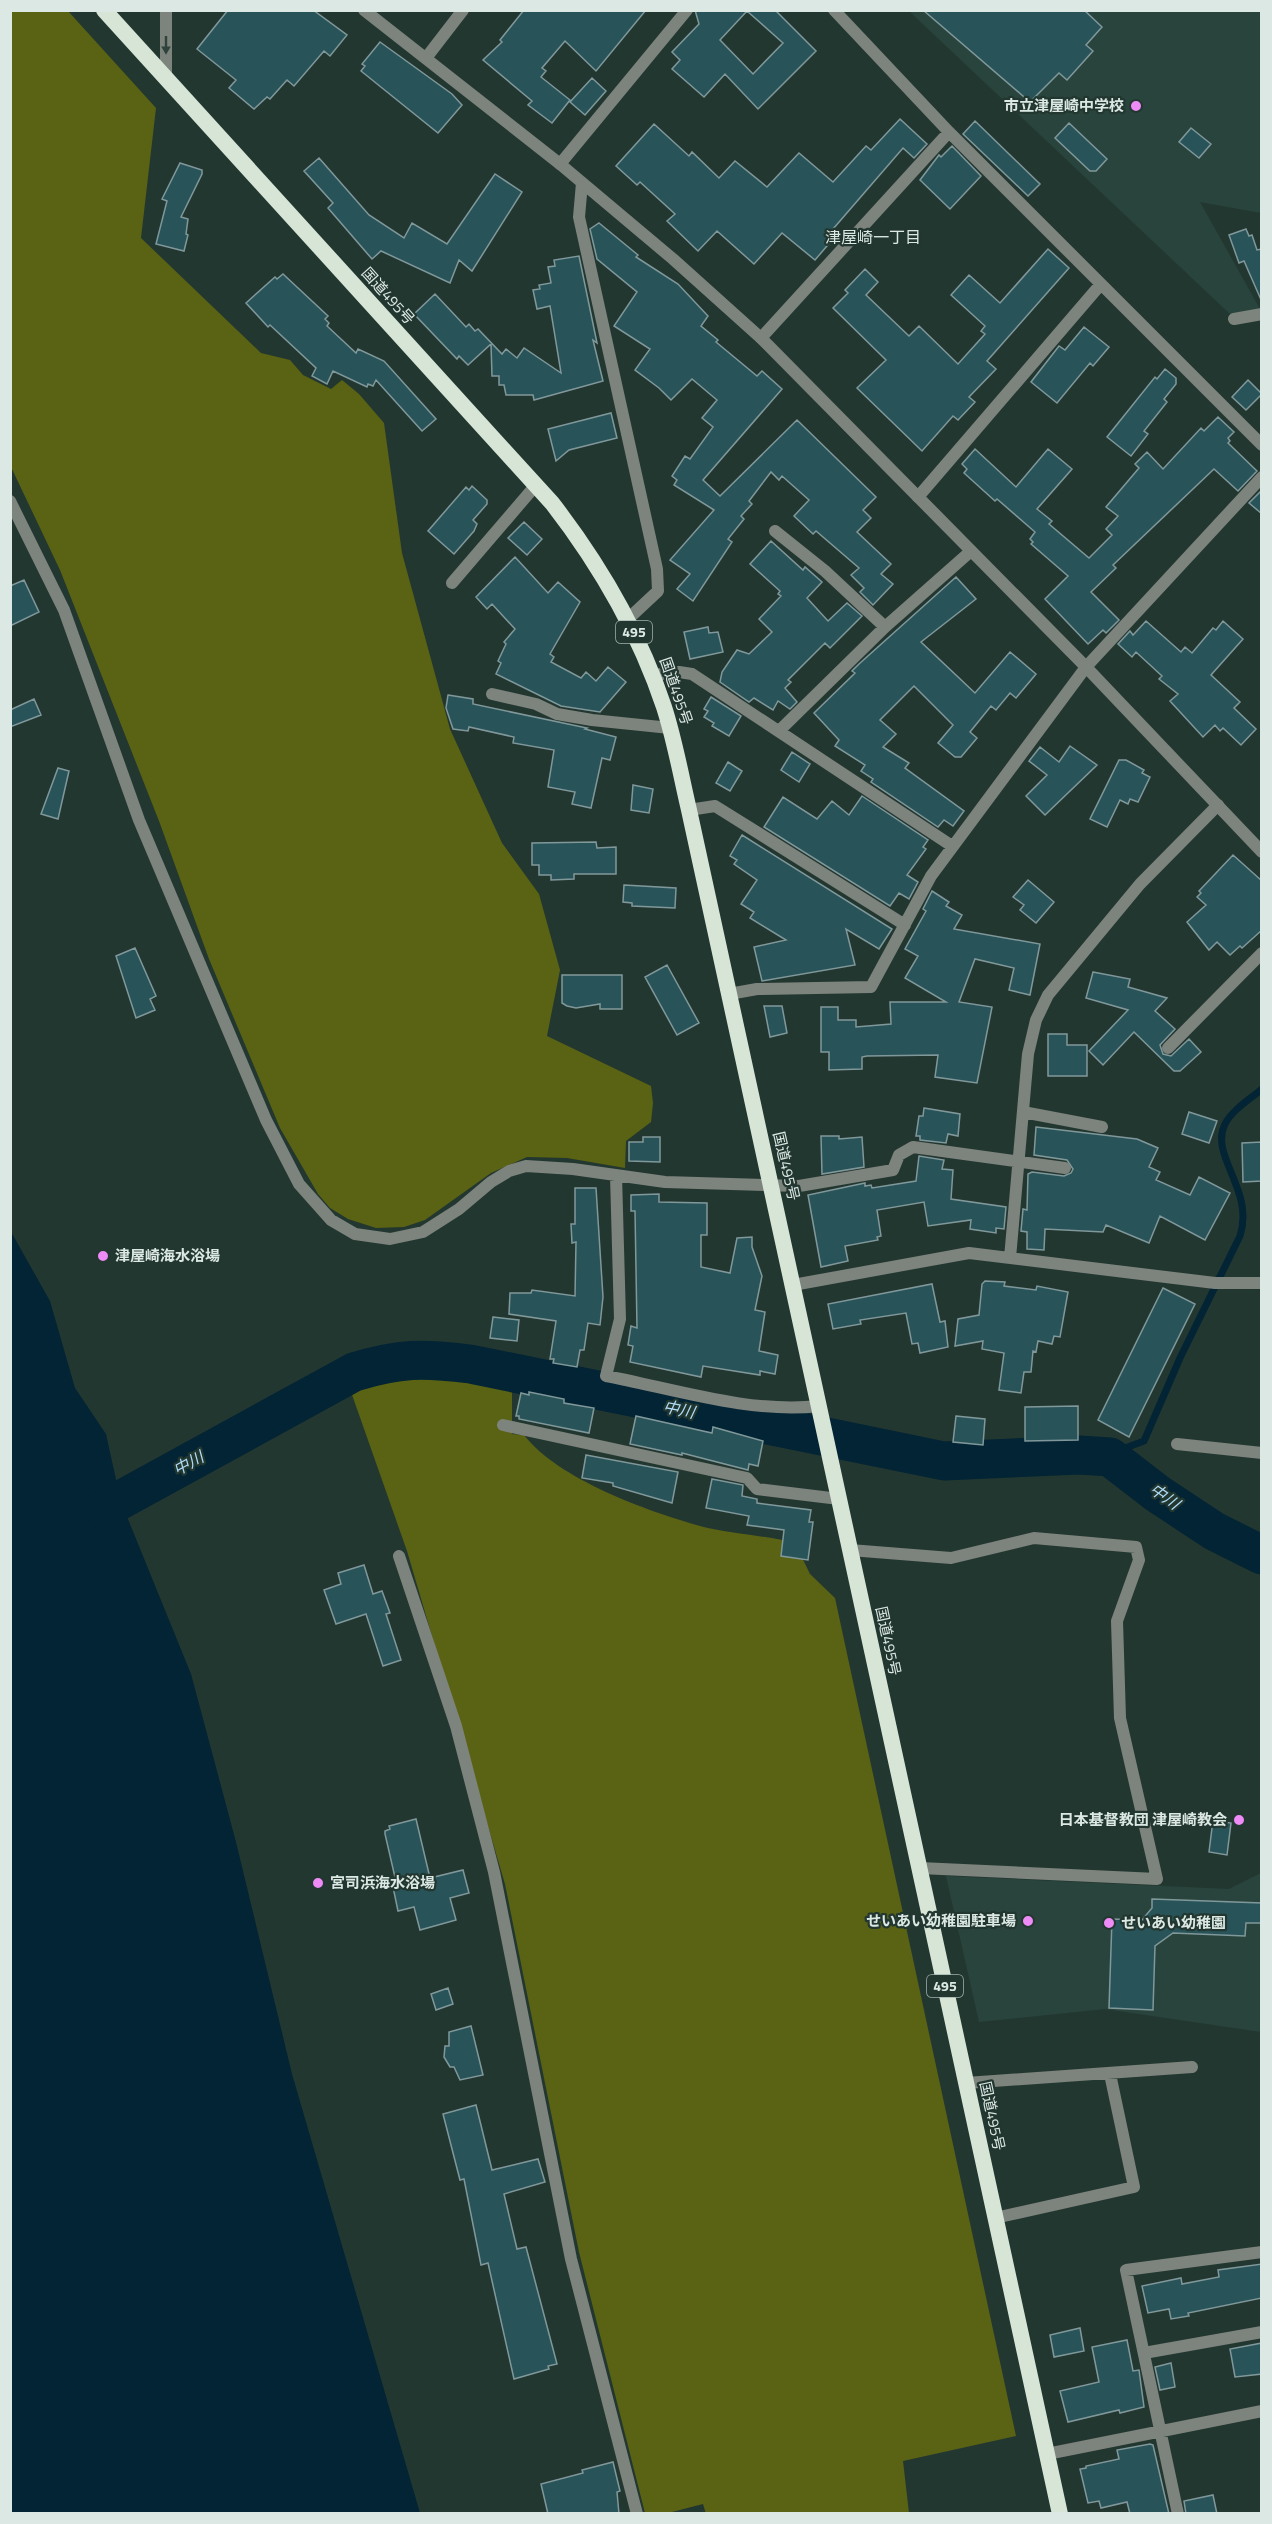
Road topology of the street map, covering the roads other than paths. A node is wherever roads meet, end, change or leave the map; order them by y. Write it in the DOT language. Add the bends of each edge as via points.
graph roads {
  1 [pos="104,10"];
  2 [pos="166,10"];
  3 [pos="364,10"];
  4 [pos="463,10"];
  5 [pos="687,10"];
  6 [pos="834,10"];
  7 [pos="426,58"];
  8 [pos="166,79"];
  9 [pos="949,132"];
  10 [pos="560,164"];
  11 [pos="582,183"];
  12 [pos="1101,284"];
  13 [pos="1262,315"];
  14 [pos="1234,319"];
  15 [pos="761,338"];
  16 [pos="1262,445"];
  17 [pos="1262,477"];
  18 [pos="536,485"];
  19 [pos="918,497"];
  20 [pos="10,501"];
  21 [pos="775,531"];
  22 [pos="971,551"];
  23 [pos="452,583"];
  24 [pos="628,619"];
  25 [pos="885,627"];
  26 [pos="1086,668"];
  27 [pos="653,675"];
  28 [pos="492,694"];
  29 [pos="670,728"];
  30 [pos="780,730"];
  31 [pos="1218,805"];
  32 [pos="689,810"];
  33 [pos="952,846"];
  34 [pos="1262,852"];
  35 [pos="905,924"];
  36 [pos="1262,953"];
  37 [pos="729,994"];
  38 [pos="1168,1048"];
  39 [pos="1023,1112"];
  40 [pos="1102,1127"];
  41 [pos="1018,1160"];
  42 [pos="1065,1168"];
  43 [pos="616,1175"];
  44 [pos="772,1184"];
  45 [pos="1010,1258"];
  46 [pos="1262,1283"];
  47 [pos="793,1285"];
  48 [pos="819,1406"];
  49 [pos="503,1425"];
  50 [pos="1177,1444"];
  51 [pos="1262,1453"];
  52 [pos="839,1499"];
  53 [pos="850,1550"];
  54 [pos="399,1556"];
  55 [pos="920,1868"];
  56 [pos="1192,2067"];
  57 [pos="1110,2074"];
  58 [pos="966,2083"];
  59 [pos="995,2218"];
  60 [pos="1262,2252"];
  61 [pos="1262,2332"];
  62 [pos="1144,2353"];
  63 [pos="1262,2411"];
  64 [pos="1162,2430"];
  65 [pos="1047,2454"];
  66 [pos="637,2514"];
  67 [pos="1060,2514"];
  68 [pos="1179,2514"];
  1 -- 8 [label="highway, 国道495号 / 495"];
  2 -- 8 [label="street, one-way"];
  3 -- 7 [label="street"];
  4 -- 7 [label="street"];
  5 -- 10 [label="street"];
  6 -- 9 [label="street"];
  7 -- 10 [label="street"];
  8 -- 18 [label="highway, 国道495号 / 495"];
  9 -- 12 [label="street"];
  9 -- 15 [label="street"];
  10 -- 11 [label="street"];
  11 -- 15 [label="street"];
  11 -- 24 [label="street" via="579,217 657,569 658,591"];
  12 -- 16 [label="street"];
  12 -- 19 [label="street"];
  13 -- 14 [label="street"];
  15 -- 19 [label="street"];
  17 -- 26 [label="street"];
  18 -- 23 [label="street"];
  18 -- 24 [label="highway, 国道495号 / 495" via="574,531"];
  19 -- 22 [label="street"];
  20 -- 43 [label="street" via="64,610 139,820 266,1120 299,1184 331,1220 355,1234 390,1239 423,1232 491,1182 526,1166"];
  21 -- 25 [label="street"];
  22 -- 25 [label="street"];
  22 -- 26 [label="street"];
  24 -- 27 [label="highway, 国道495号 / 495"];
  25 -- 30 [label="street"];
  26 -- 31 [label="street"];
  26 -- 33 [label="street"];
  27 -- 29 [label="highway, 国道495号 / 495"];
  27 -- 30 [label="street" via="692,674"];
  28 -- 29 [label="street" via="536,704 557,714"];
  29 -- 32 [label="highway, 国道495号 / 495"];
  30 -- 33 [label="street"];
  31 -- 34 [label="street"];
  31 -- 39 [label="street" via="1140,884 1048,995 1036,1020 1028,1054"];
  32 -- 35 [label="street" via="716,806"];
  32 -- 37 [label="highway, 国道495号 / 495"];
  33 -- 35 [label="street"];
  35 -- 37 [label="street" via="872,987 757,989"];
  36 -- 38 [label="street"];
  37 -- 44 [label="highway, 国道495号 / 495"];
  39 -- 40 [label="street"];
  39 -- 41 [label="street"];
  41 -- 42 [label="street"];
  41 -- 44 [label="street" via="913,1147 899,1155 893,1170 799,1186"];
  41 -- 45 [label="street"];
  43 -- 44 [label="street" via="665,1182"];
  43 -- 48 [label="street" via="620,1319 606,1376 762,1407"];
  44 -- 47 [label="highway, 国道495号 / 495"];
  45 -- 46 [label="street" via="1220,1284"];
  45 -- 47 [label="street" via="969,1253"];
  47 -- 48 [label="highway, 国道495号 / 495"];
  48 -- 52 [label="highway, 国道495号 / 495"];
  49 -- 52 [label="street" via="747,1478 757,1489"];
  50 -- 51 [label="street"];
  52 -- 53 [label="highway, 国道495号 / 495"];
  53 -- 55 [label="highway, 国道495号 / 495"];
  53 -- 55 [label="street" via="951,1558 1034,1538 1136,1547 1139,1560 1118,1621 1120,1718 1157,1879"];
  54 -- 66 [label="street" via="456,1726 494,1872 571,2259"];
  55 -- 58 [label="highway, 国道495号 / 495"];
  56 -- 57 [label="street"];
  57 -- 58 [label="street"];
  57 -- 59 [label="street" via="1134,2187"];
  58 -- 59 [label="highway, 国道495号 / 495"];
  59 -- 65 [label="highway, 国道495号 / 495"];
  60 -- 62 [label="street" via="1126,2270"];
  61 -- 62 [label="street"];
  62 -- 64 [label="street"];
  63 -- 64 [label="street"];
  64 -- 65 [label="street"];
  64 -- 68 [label="street"];
  65 -- 67 [label="highway, 国道495号 / 495"];
}
